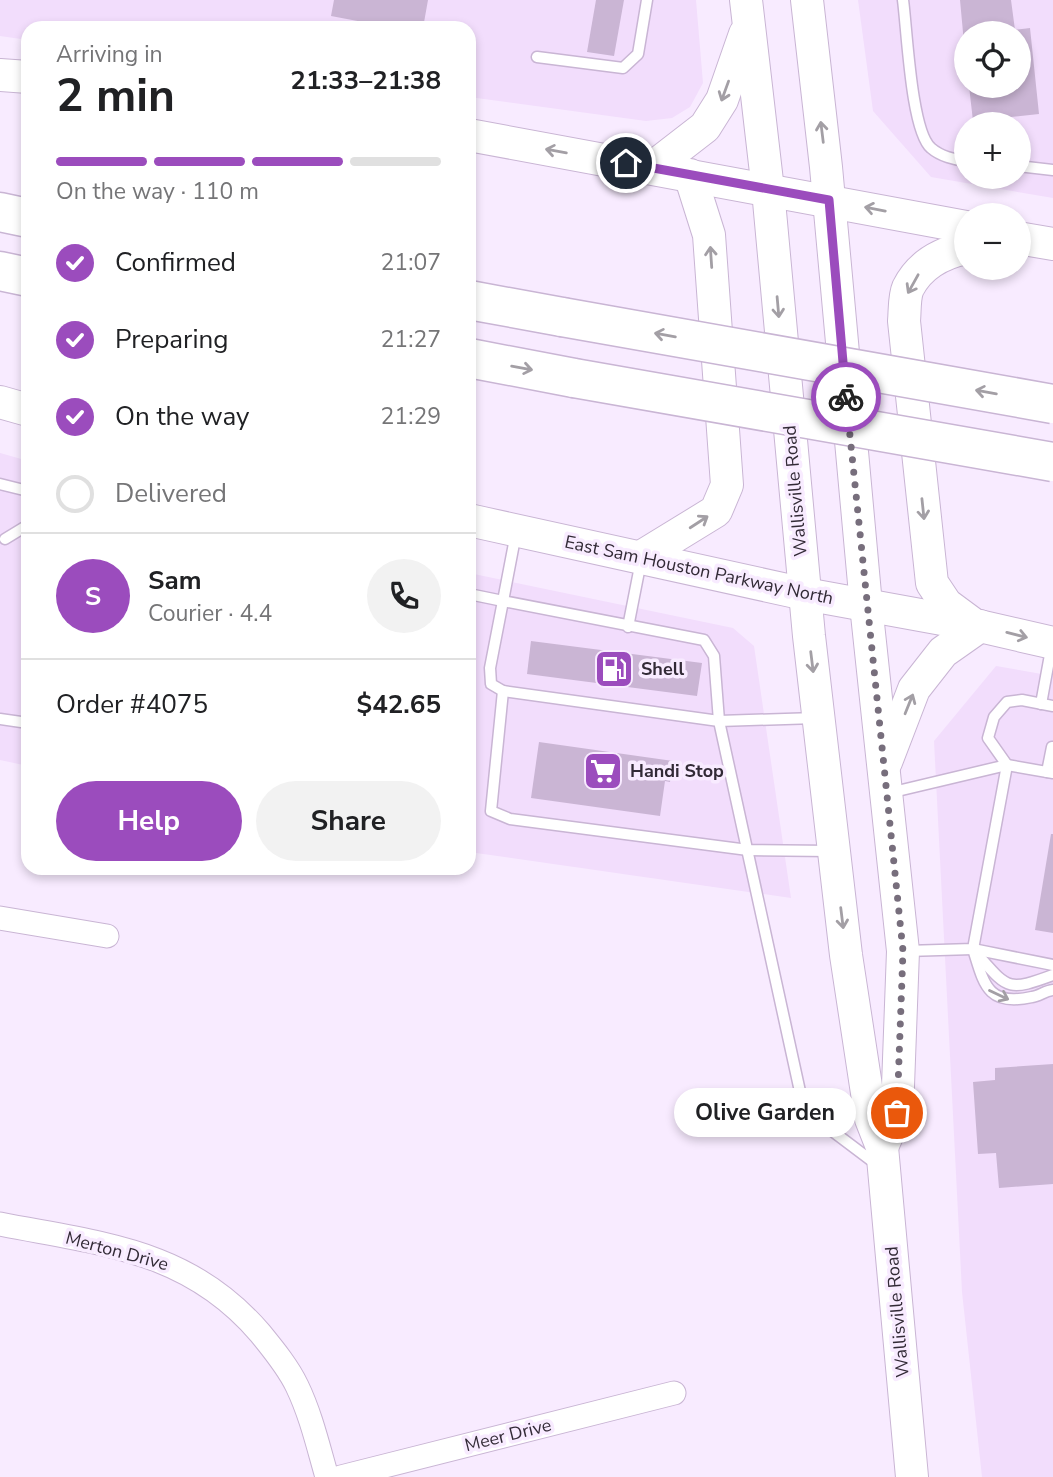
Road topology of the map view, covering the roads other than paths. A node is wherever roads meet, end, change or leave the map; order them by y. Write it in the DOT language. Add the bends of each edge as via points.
graph roads {
  1 [pos="647,0"];
  2 [pos="807,0"];
  3 [pos="903,0"];
  4 [pos="747,13"];
  5 [pos="537,57"];
  6 [pos="0,75"];
  7 [pos="21,76"];
  8 [pos="476,136"];
  9 [pos="954,160"];
  10 [pos="652,167"];
  11 [pos="1031,167"];
  12 [pos="1053,170"];
  13 [pos="690,175"];
  14 [pos="768,190"];
  15 [pos="829,200"];
  16 [pos="0,212"];
  17 [pos="21,216"];
  18 [pos="954,225"];
  19 [pos="1031,240"];
  20 [pos="1053,244"];
  21 [pos="954,250"];
  22 [pos="0,271"];
  23 [pos="21,276"];
  24 [pos="476,301"];
  25 [pos="476,359"];
  26 [pos="0,402"];
  27 [pos="1053,404"];
  28 [pos="21,408"];
  29 [pos="1053,462"];
  30 [pos="0,484"];
  31 [pos="21,489"];
  32 [pos="476,521"];
  33 [pos="21,529"];
  34 [pos="517,530"];
  35 [pos="5,539"];
  36 [pos="641,557"];
  37 [pos="805,594"];
  38 [pos="476,595"];
  39 [pos="503,601"];
  40 [pos="866,605"];
  41 [pos="978,626"];
  42 [pos="628,627"];
  43 [pos="1052,643"];
  44 [pos="503,691"];
  45 [pos="1041,704"];
  46 [pos="1053,706"];
  47 [pos="819,718"];
  48 [pos="0,719"];
  49 [pos="719,721"];
  50 [pos="21,722"];
  51 [pos="1052,747"];
  52 [pos="1007,765"];
  53 [pos="1050,773"];
  54 [pos="885,780"];
  55 [pos="748,850"];
  56 [pos="834,851"];
  57 [pos="0,918"];
  58 [pos="107,936"];
  59 [pos="973,949"];
  60 [pos="903,951"];
  61 [pos="1053,965"];
  62 [pos="1053,975"];
  63 [pos="1053,990"];
  64 [pos="883,1158"];
  65 [pos="0,1224"];
  66 [pos="674,1393"];
  67 [pos="327,1477"];
  68 [pos="341,1477"];
  69 [pos="912,1477"];
  1 -- 5 [label="lane" via="638,54 623,68"];
  15 -- 2 [label="main road, Wallisville Road, one-way"];
  3 -- 9 [label="lane" via="918,127 930,148"];
  4 -- 10 [label="main road, one-way" via="722,100 705,127"];
  4 -- 14 [label="main road, Wallisville Road"];
  6 -- 7 [label="main road"];
  10 -- 8 [label="main road, one-way"];
  10 -- 13 [label="main road"];
  11 -- 12 [label="lane"];
  13 -- 14 [label="main road"];
  36 -- 13 [label="main road, one-way" via="716,511 727,485 709,235"];
  14 -- 15 [label="main road"];
  14 -- 37 [label="main road, Wallisville Road, one-way"];
  18 -- 15 [label="main road, one-way"];
  15 -- 40 [label="main road, Wallisville Road"];
  16 -- 17 [label="highway"];
  19 -- 20 [label="main road"];
  21 -- 41 [label="main road, one-way" via="926,265 908,289 904,321 932,583 946,604"];
  22 -- 23 [label="highway"];
  27 -- 24 [label="highway, one-way, bridge"];
  25 -- 29 [label="highway, one-way, bridge"];
  26 -- 28 [label="main road"];
  30 -- 31 [label="lane"];
  32 -- 34 [label="main road, East Sam Houston Parkway North"];
  33 -- 35 [label="lane"];
  34 -- 36 [label="main road, East Sam Houston Parkway North"];
  34 -- 39 [label="lane"];
  36 -- 37 [label="main road, East Sam Houston Parkway North"];
  36 -- 42 [label="lane"];
  37 -- 40 [label="main road, East Sam Houston Parkway North"];
  37 -- 47 [label="main road, Wallisville Road, one-way"];
  38 -- 39 [label="lane"];
  39 -- 42 [label="lane"];
  39 -- 44 [label="lane" via="490,668 491,684"];
  40 -- 41 [label="main road, East Sam Houston Parkway North"];
  40 -- 54 [label="main road, Wallisville Road"];
  41 -- 43 [label="main road, East Sam Houston Parkway North, one-way"];
  54 -- 41 [label="main road, one-way" via="914,689 943,652"];
  42 -- 49 [label="lane" via="704,640 714,656"];
  43 -- 45 [label="lane"];
  44 -- 49 [label="lane"];
  44 -- 55 [label="lane" via="491,811 510,818"];
  45 -- 46 [label="lane"];
  45 -- 52 [label="lane" via="1007,702 994,717 988,738"];
  47 -- 49 [label="lane"];
  47 -- 56 [label="main road, Wallisville Road"];
  48 -- 50 [label="lane"];
  49 -- 55 [label="lane"];
  51 -- 53 [label="lane"];
  52 -- 53 [label="lane"];
  52 -- 54 [label="lane"];
  52 -- 59 [label="lane"];
  54 -- 60 [label="main road, Wallisville Road"];
  55 -- 56 [label="lane"];
  55 -- 64 [label="lane" via="801,1096 811,1115"];
  56 -- 64 [label="main road, Wallisville Road, one-way" via="871,1119"];
  57 -- 58 [label="street"];
  59 -- 60 [label="lane"];
  59 -- 61 [label="lane"];
  59 -- 62 [label="lane" via="1005,984 1016,986"];
  59 -- 63 [label="lane, one-way" via="985,988 997,996 1012,1000"];
  60 -- 64 [label="main road, Wallisville Road" via="897,1113"];
  64 -- 69 [label="main road, Wallisville Road"];
  65 -- 67 [label="street, Merton Drive" via="153,1257 215,1290 244,1315 296,1383"];
  66 -- 68 [label="street, Meer Drive"];
}
